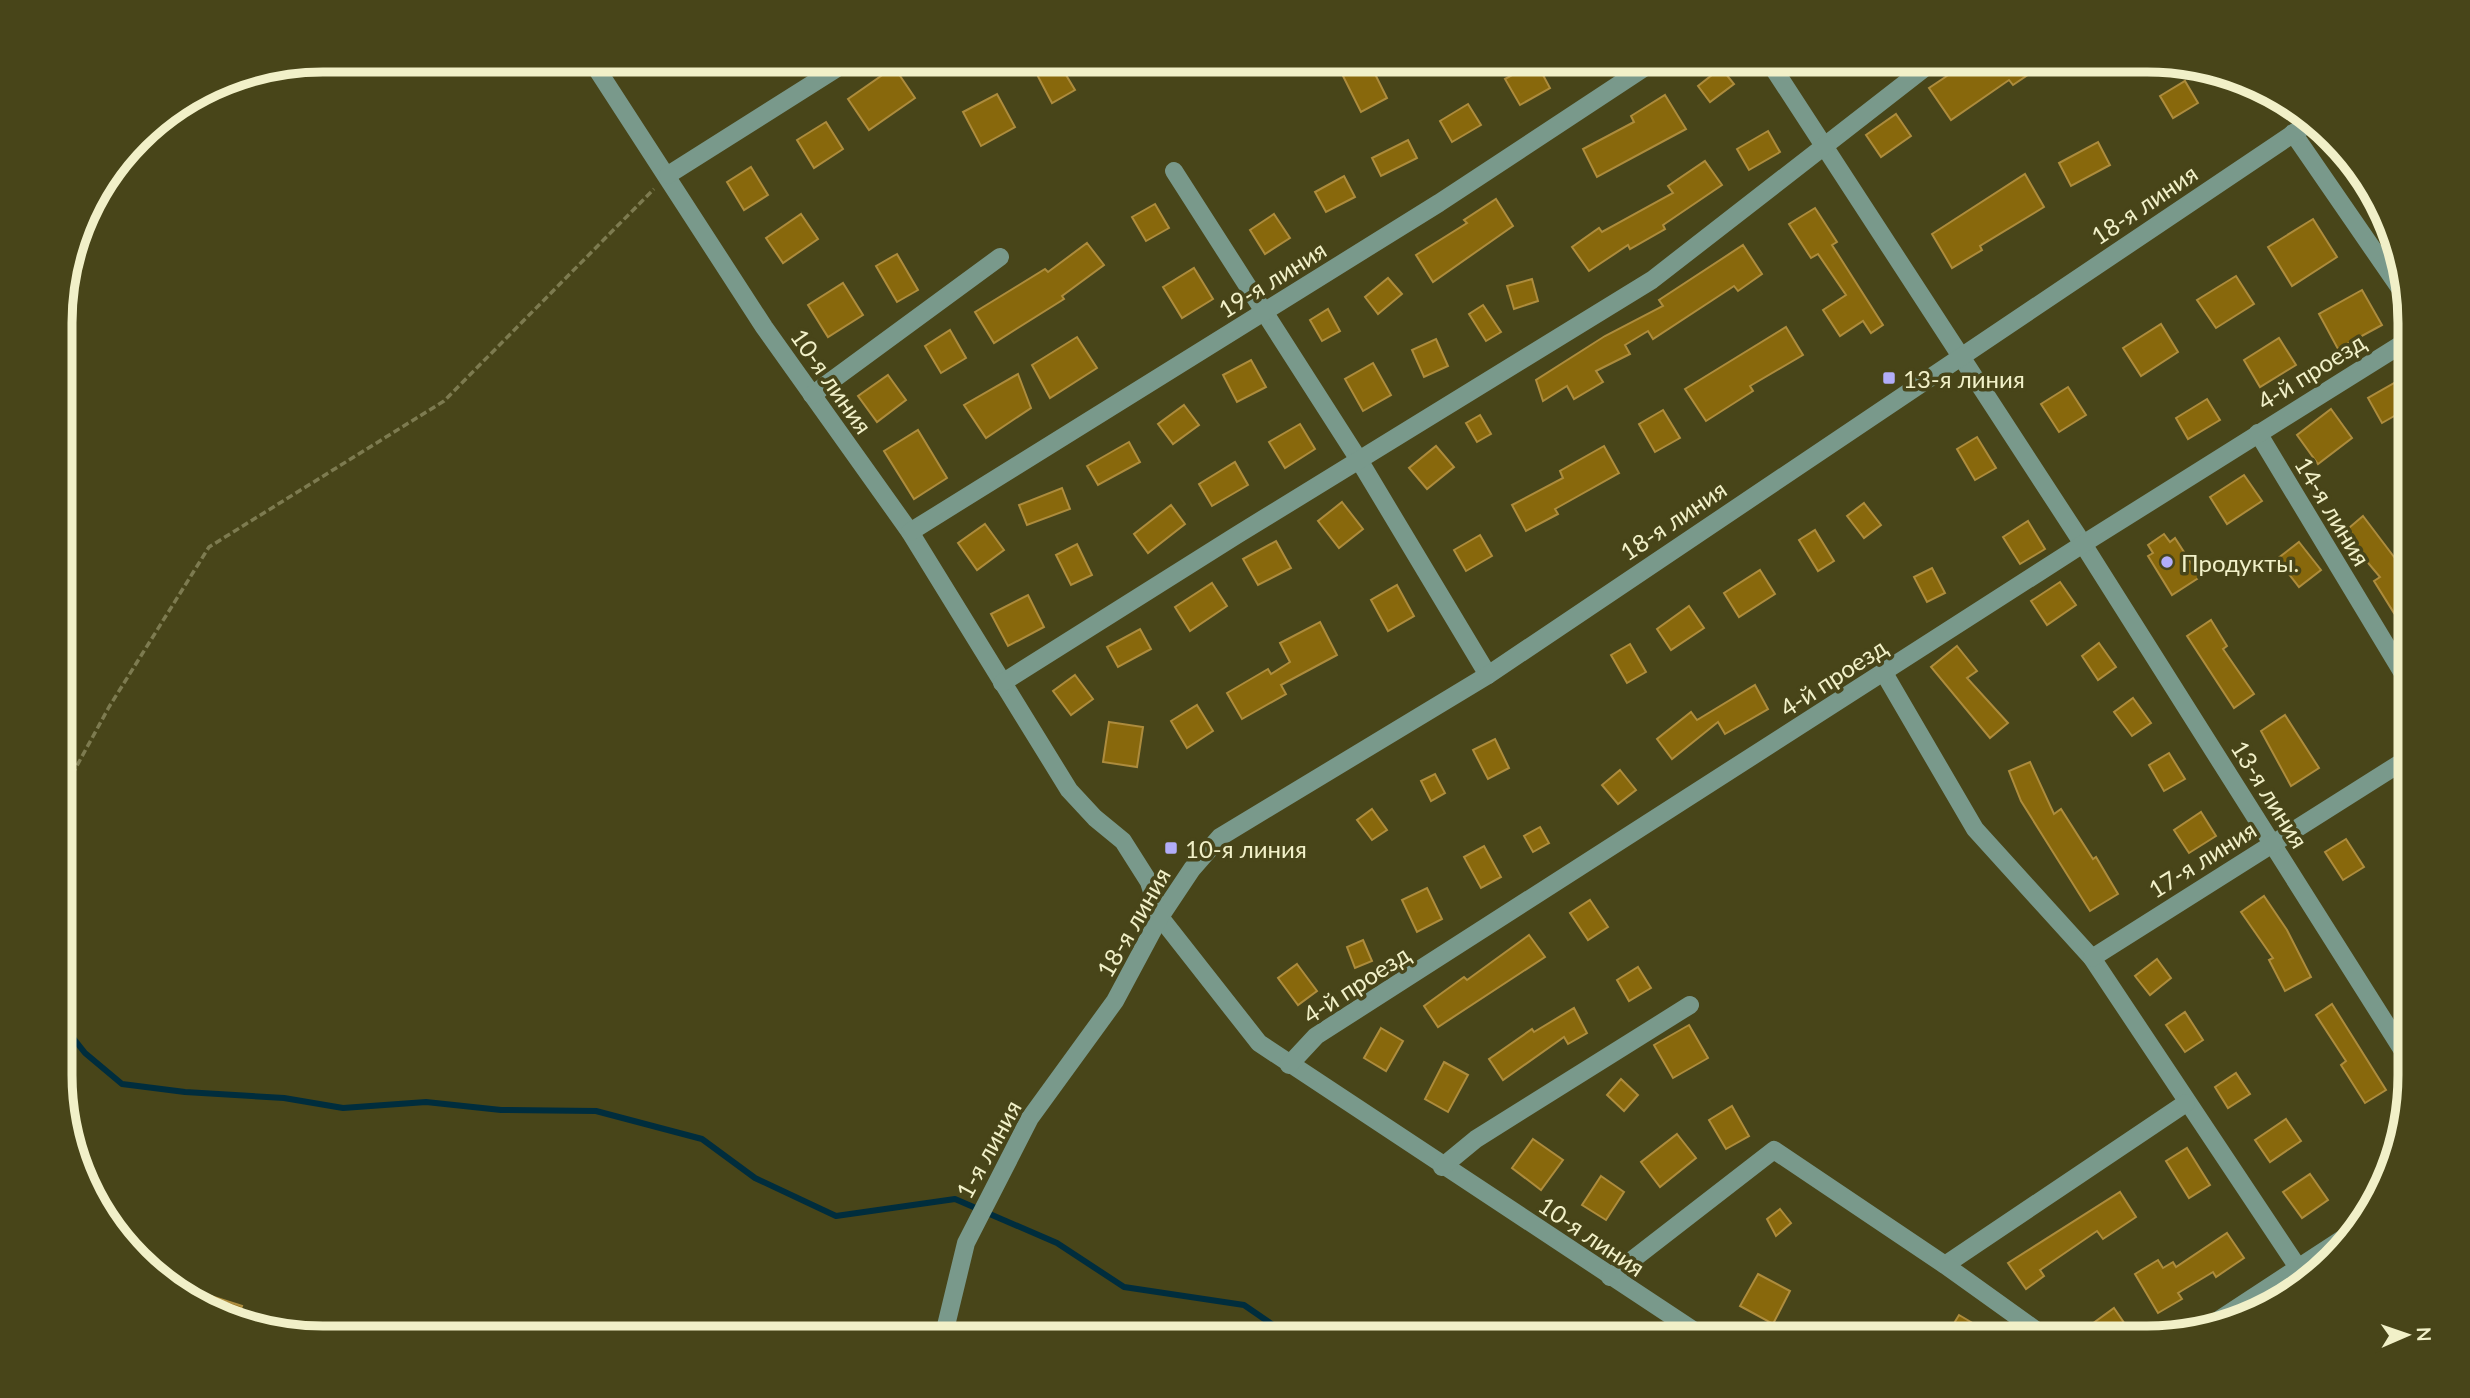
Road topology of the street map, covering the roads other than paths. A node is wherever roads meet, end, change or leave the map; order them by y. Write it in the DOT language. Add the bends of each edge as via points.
graph roads {
  1 [pos="599,72"];
  2 [pos="831,72"];
  3 [pos="1638,72"];
  4 [pos="1777,72"];
  5 [pos="1920,72"];
  6 [pos="2304,127"];
  7 [pos="2293,134"];
  8 [pos="1824,146"];
  9 [pos="1174,171"];
  10 [pos="668,176"];
  11 [pos="999,257"];
  12 [pos="2394,280"];
  13 [pos="1265,312"];
  14 [pos="2398,346"];
  15 [pos="1959,356"];
  16 [pos="812,395"];
  17 [pos="2258,433"];
  18 [pos="1359,460"];
  19 [pos="910,532"];
  20 [pos="2083,544"];
  21 [pos="2398,665"];
  22 [pos="1884,673"];
  23 [pos="1488,675"];
  24 [pos="1002,683"];
  25 [pos="2398,765"];
  26 [pos="2272,844"];
  27 [pos="1160,917"];
  28 [pos="2092,958"];
  29 [pos="1115,1001"];
  30 [pos="1690,1005"];
  31 [pos="2398,1043"];
  32 [pos="1289,1065"];
  33 [pos="2186,1103"];
  34 [pos="1443,1167"];
  35 [pos="2329,1248"];
  36 [pos="1945,1265"];
  37 [pos="2299,1269"];
  38 [pos="1609,1277"];
  39 [pos="2233,1311"];
  40 [pos="946,1326"];
  41 [pos="1686,1326"];
  42 [pos="2030,1326"];
  1 -- 10 [label="street, 10-я линия"];
  2 -- 10 [label="street"];
  3 -- 13 [label="street, 19-я линия"];
  4 -- 8 [label="street, 13-я линия"];
  5 -- 8 [label="street"];
  6 -- 7 [label="street, 18-я линия"];
  7 -- 12 [label="street"];
  7 -- 15 [label="street, 18-я линия"];
  8 -- 15 [label="street, 13-я линия"];
  8 -- 18 [label="street" via="1652,280"];
  9 -- 13 [label="street"];
  10 -- 16 [label="street, 10-я линия"];
  11 -- 16 [label="street"];
  13 -- 18 [label="street"];
  13 -- 19 [label="street, 19-я линия"];
  14 -- 17 [label="street, 4-й проезд"];
  15 -- 20 [label="street, 13-я линия"];
  15 -- 23 [label="street, 18-я линия"];
  16 -- 19 [label="street, 10-я линия"];
  17 -- 20 [label="street, 4-й проезд"];
  17 -- 21 [label="street, 14-я линия"];
  18 -- 23 [label="street"];
  18 -- 24 [label="street"];
  19 -- 24 [label="street, 10-я линия"];
  20 -- 22 [label="street, 4-й проезд"];
  20 -- 26 [label="street, 13-я линия"];
  22 -- 28 [label="street" via="1975,829"];
  22 -- 32 [label="street, 4-й проезд" via="1316,1037"];
  23 -- 27 [label="street, 18-я линия" via="1220,838 1192,869"];
  24 -- 27 [label="street, 10-я линия" via="1069,790 1123,841 1149,882"];
  25 -- 26 [label="street, 17-я линия"];
  26 -- 28 [label="street, 17-я линия"];
  26 -- 31 [label="street, 13-я линия"];
  27 -- 29 [label="street, 18-я линия"];
  27 -- 32 [label="street, 10-я линия" via="1259,1043"];
  28 -- 33 [label="street"];
  29 -- 40 [label="street, 1-я линия" via="1030,1118 988,1198 966,1243"];
  30 -- 34 [label="street" via="1476,1139"];
  32 -- 34 [label="street, 10-я линия"];
  33 -- 36 [label="street"];
  33 -- 37 [label="street"];
  34 -- 38 [label="street, 10-я линия"];
  35 -- 37 [label="street"];
  36 -- 38 [label="street" via="1774,1150"];
  36 -- 42 [label="street"];
  37 -- 39 [label="street"];
  38 -- 41 [label="street, 10-я линия"];
}
